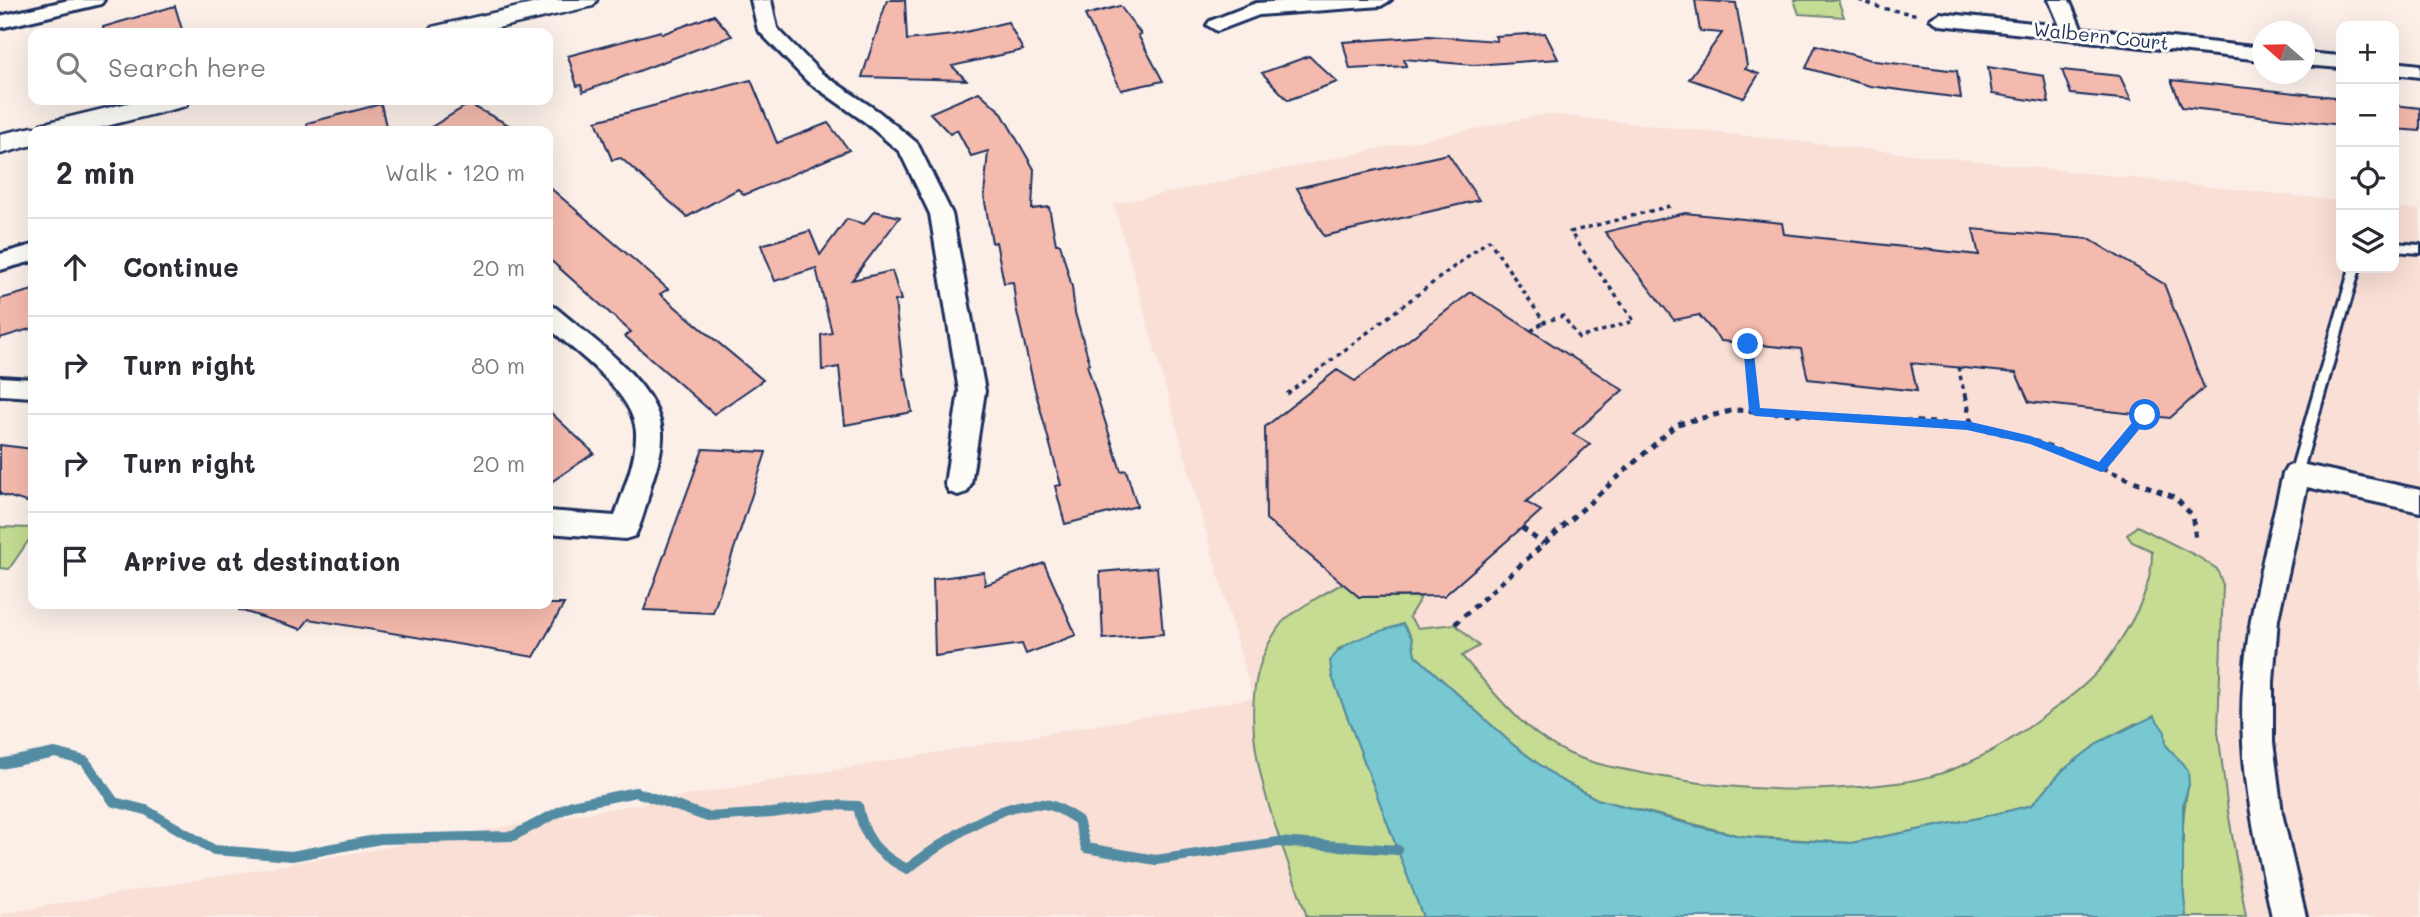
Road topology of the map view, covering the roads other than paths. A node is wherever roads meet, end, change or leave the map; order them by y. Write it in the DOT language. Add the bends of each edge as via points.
graph roads {
  1 [pos="94,0"];
  2 [pos="584,0"];
  3 [pos="761,0"];
  4 [pos="1381,0"];
  5 [pos="2059,0"];
  6 [pos="1940,19"];
  7 [pos="0,22"];
  8 [pos="1217,26"];
  9 [pos="464,28"];
  10 [pos="2073,33"];
  11 [pos="2252,53"];
  12 [pos="2315,60"];
  13 [pos="2336,62"];
  14 [pos="2399,69"];
  15 [pos="2420,71"];
  16 [pos="156,105"];
  17 [pos="71,126"];
  18 [pos="28,137"];
  19 [pos="0,144"];
  20 [pos="2399,247"];
  21 [pos="2420,249"];
  22 [pos="28,254"];
  23 [pos="0,262"];
  24 [pos="2354,273"];
  25 [pos="553,318"];
  26 [pos="0,386"];
  27 [pos="28,388"];
  28 [pos="2296,474"];
  29 [pos="958,484"];
  30 [pos="2420,501"];
  31 [pos="553,522"];
  32 [pos="2289,917"];
  1 -- 7 [label="street"];
  2 -- 9 [label="main road"];
  3 -- 29 [label="street" via="768,30 814,77 909,148 942,214 972,391"];
  4 -- 8 [label="street" via="1256,9"];
  5 -- 10 [label="street"];
  6 -- 10 [label="street, Walbern Court"];
  10 -- 11 [label="street, Walbern Court"];
  12 -- 13 [label="street"];
  14 -- 15 [label="street"];
  16 -- 17 [label="main road"];
  18 -- 19 [label="main road"];
  20 -- 21 [label="lane"];
  22 -- 23 [label="street"];
  24 -- 28 [label="lane"];
  25 -- 31 [label="street" via="613,371 639,401 649,433 625,528"];
  26 -- 27 [label="street"];
  28 -- 30 [label="street"];
  28 -- 32 [label="street" via="2263,619 2258,682 2258,742 2266,813"];
}
